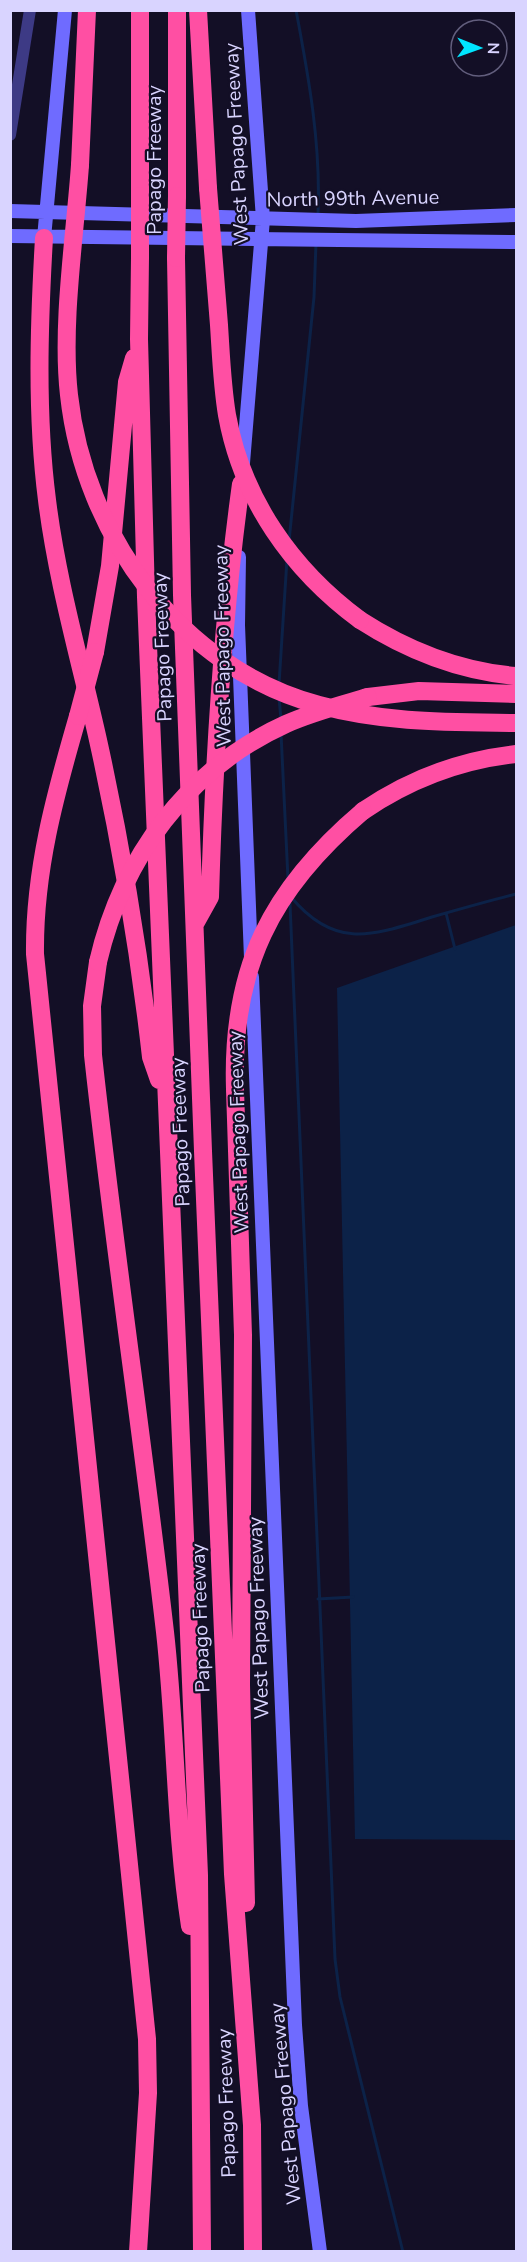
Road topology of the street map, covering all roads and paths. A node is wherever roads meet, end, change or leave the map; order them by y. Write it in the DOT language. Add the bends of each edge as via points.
graph roads {
  1 [pos="30,10"];
  2 [pos="65,10"];
  3 [pos="87,10"];
  4 [pos="140,10"];
  5 [pos="177,10"];
  6 [pos="198,10"];
  7 [pos="248,10"];
  8 [pos="10,135"];
  9 [pos="10,211"];
  10 [pos="45,212"];
  11 [pos="516,215"];
  12 [pos="263,219"];
  13 [pos="10,236"];
  14 [pos="44,238"];
  15 [pos="262,240"];
  16 [pos="516,242"];
  17 [pos="139,339"];
  18 [pos="241,484"];
  19 [pos="516,676"];
  20 [pos="516,694"];
  21 [pos="516,723"];
  22 [pos="516,754"];
  23 [pos="195,924"];
  24 [pos="165,1098"];
  25 [pos="243,1989"];
  26 [pos="199,1990"];
  27 [pos="138,2252"];
  28 [pos="202,2252"];
  29 [pos="253,2252"];
  30 [pos="320,2252"];
  1 -- 8 [label="street"];
  2 -- 10 [label="main road"];
  3 -- 21 [label="highway, bridge" via="68,351 71,411 80,456 93,498 113,538 138,576 177,621 244,672 296,697 338,710 396,720"];
  4 -- 17 [label="highway, Papago Freeway, bridge"];
  5 -- 23 [label="highway, Papago Freeway, bridge" via="181,548"];
  6 -- 19 [label="highway, bridge" via="224,390 244,476 271,528 297,564 325,594 360,620 398,644 437,660"];
  7 -- 12 [label="main road, West Papago Freeway"];
  9 -- 10 [label="main road, North 99th Avenue"];
  10 -- 12 [label="main road, North 99th Avenue"];
  10 -- 14 [label="main road"];
  11 -- 12 [label="main road, North 99th Avenue"];
  12 -- 15 [label="main road, West Papago Freeway"];
  13 -- 14 [label="main road, North 99th Avenue"];
  14 -- 15 [label="main road, North 99th Avenue"];
  14 -- 24 [label="highway" via="40,433 48,510 122,860 151,1057"];
  15 -- 16 [label="main road, North 99th Avenue"];
  15 -- 18 [label="main road, West Papago Freeway"];
  17 -- 24 [label="highway, Papago Freeway"];
  17 -- 27 [label="highway, bridge" via="127,382 109,574 95,652 45,839 36,907 35,954 147,2039"];
  18 -- 23 [label="highway" via="227,582 218,691 210,897"];
  18 -- 30 [label="main road, West Papago Freeway" via="238,625 295,2025"];
  20 -- 26 [label="highway, bridge" via="419,691 368,697 317,712 270,732 221,763 184,795 151,837 122,887 98,962 92,1006 93,1055 165,1633 176,1744 182,1877"];
  22 -- 25 [label="highway, bridge" via="444,769 400,788 363,811 304,868 281,900 260,941 250,965 236,1025 243,1353 241,1685 247,1874"];
  23 -- 25 [label="highway, Papago Freeway" via="234,1874"];
  24 -- 26 [label="highway, Papago Freeway" via="199,1875"];
  25 -- 29 [label="highway, Papago Freeway" via="252,2125"];
  26 -- 28 [label="highway, Papago Freeway"];
}
